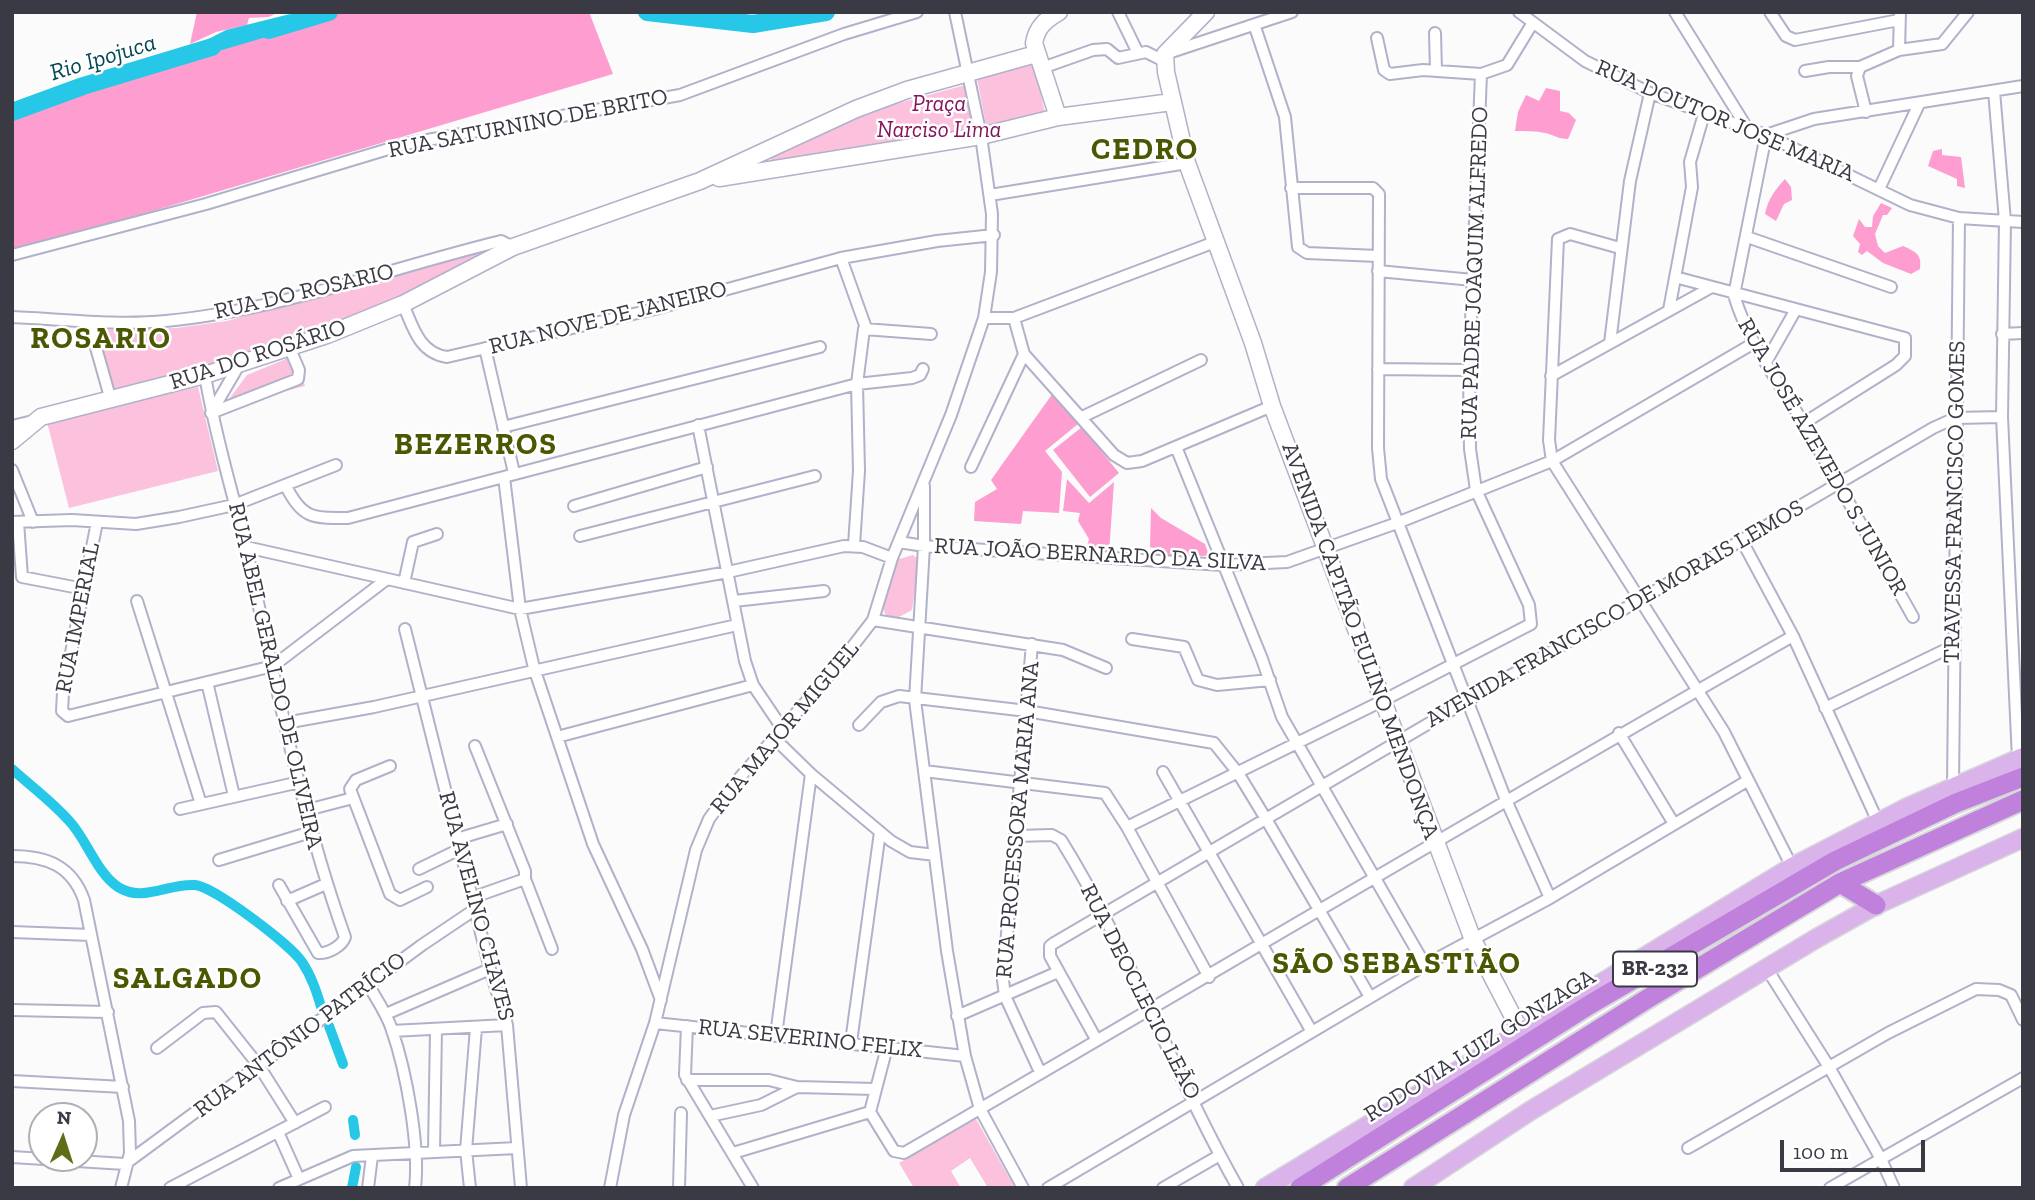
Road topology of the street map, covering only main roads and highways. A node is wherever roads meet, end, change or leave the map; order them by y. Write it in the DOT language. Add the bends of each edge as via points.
graph roads {
  1 [pos="1059,12"];
  2 [pos="1206,12"];
  3 [pos="1039,61"];
  4 [pos="1172,102"];
  5 [pos="1058,117"];
  6 [pos="700,181"];
  7 [pos="12,441"];
  8 [pos="2021,764"];
  9 [pos="2023,800"];
  10 [pos="2023,838"];
  11 [pos="1840,883"];
  12 [pos="1876,905"];
  13 [pos="1521,1032"];
  14 [pos="1422,1185"];
  15 [pos="1265,1188"];
  16 [pos="1300,1188"];
  17 [pos="1347,1188"];
  1 -- 3 [label="main road" via="1036,31"];
  2 -- 4 [label="main road, AVENIDA CAPITÃO EULINO MENDONÇA" via="1166,58"];
  3 -- 5 [label="main road"];
  3 -- 6 [label="main road" via="968,73 856,109"];
  4 -- 5 [label="main road"];
  4 -- 13 [label="main road, AVENIDA CAPITÃO EULINO MENDONÇA" via="1187,163 1272,406 1435,843 1473,940"];
  5 -- 6 [label="main road" via="981,136"];
  6 -- 7 [label="main road, RUA DO ROSÁRIO" via="513,247 403,304 290,349 34,421"];
  8 -- 13 [label="main road, BR-232" via="1953,786 1792,867"];
  8 -- 16 [label="highway, RODOVIA LUIZ GONZAGA / BR-232" via="1956,803 1835,861 1589,1005"];
  9 -- 11 [label="highway, BR-232"];
  10 -- 12 [label="main road"];
  11 -- 12 [label="highway"];
  11 -- 17 [label="highway, BR-232"];
  12 -- 14 [label="main road, BR-232" via="1530,1111"];
  13 -- 15 [label="main road, BR-232"];
}
